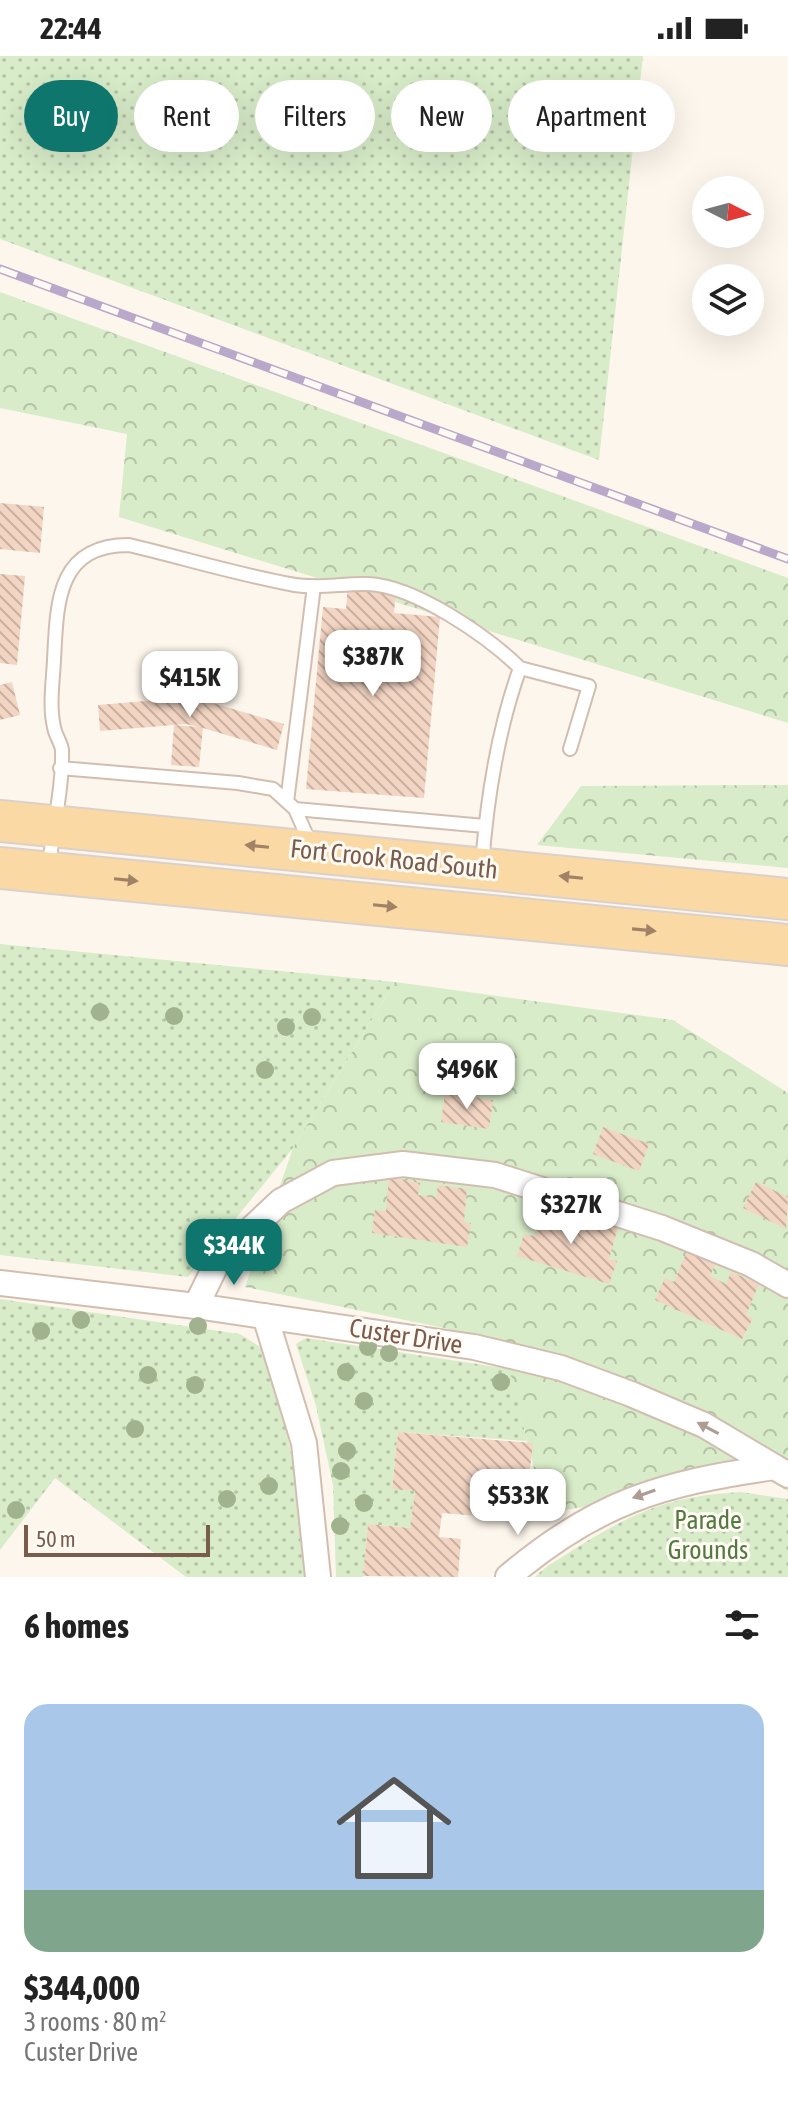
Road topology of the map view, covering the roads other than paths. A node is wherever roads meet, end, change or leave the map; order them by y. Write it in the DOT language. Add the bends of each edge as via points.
graph roads {
  1 [pos="314,586"];
  2 [pos="520,668"];
  3 [pos="570,749"];
  4 [pos="60,768"];
  5 [pos="291,806"];
  6 [pos="0,821"];
  7 [pos="53,826"];
  8 [pos="485,826"];
  9 [pos="313,852"];
  10 [pos="0,868"];
  11 [pos="482,868"];
  12 [pos="49,873"];
  13 [pos="788,899"];
  14 [pos="788,945"];
  15 [pos="0,1283"];
  16 [pos="788,1285"];
  17 [pos="196,1306"];
  18 [pos="265,1316"];
  19 [pos="781,1471"];
  20 [pos="318,1577"];
  21 [pos="508,1577"];
  1 -- 2 [label="lane" via="368,584 420,597 500,648"];
  1 -- 4 [label="lane" via="129,545 92,551 74,566 57,601 52,702 62,747"];
  1 -- 5 [label="lane"];
  2 -- 3 [label="lane" via="589,686"];
  2 -- 8 [label="lane" via="508,702"];
  4 -- 5 [label="lane" via="238,783 273,789"];
  4 -- 7 [label="lane"];
  5 -- 8 [label="lane"];
  5 -- 9 [label="lane"];
  6 -- 7 [label="main road, Fort Crook Road South"];
  9 -- 7 [label="main road, Fort Crook Road South, one-way"];
  7 -- 12 [label="lane"];
  8 -- 11 [label="lane"];
  9 -- 11 [label="main road, Fort Crook Road South"];
  10 -- 12 [label="main road, Fort Crook Road South"];
  13 -- 11 [label="main road, Fort Crook Road South, one-way"];
  12 -- 14 [label="main road, Fort Crook Road South, one-way"];
  15 -- 17 [label="street, Custer Drive"];
  16 -- 17 [label="street" via="726,1254 601,1208 495,1175 403,1164 333,1173 281,1201 219,1259"];
  17 -- 18 [label="street, Custer Drive"];
  19 -- 18 [label="street, Custer Drive, one-way" via="704,1425 561,1368 474,1347"];
  18 -- 20 [label="street" via="304,1443"];
  19 -- 21 [label="street, one-way" via="707,1476 643,1493 559,1535"];
}
